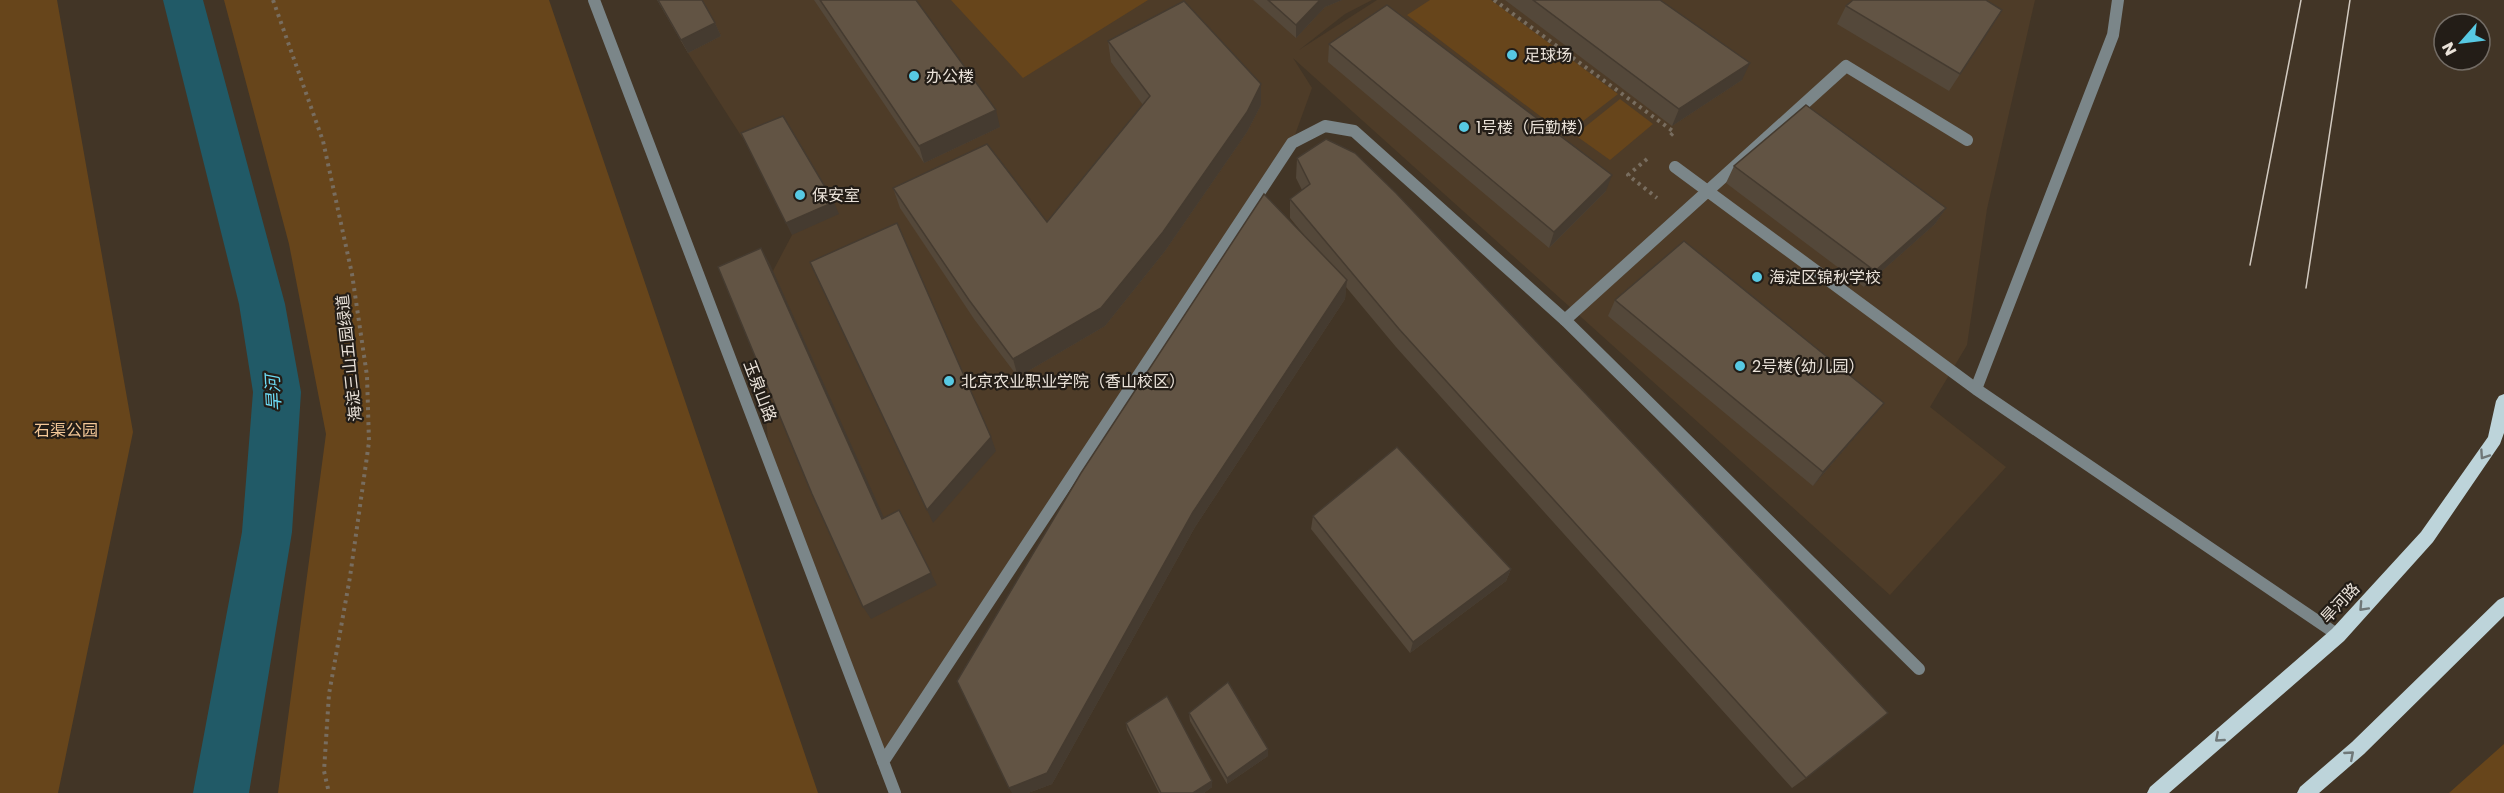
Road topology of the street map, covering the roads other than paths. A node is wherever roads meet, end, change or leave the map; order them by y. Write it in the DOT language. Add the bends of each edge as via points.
graph roads {
  1 [pos="594,0"];
  2 [pos="2118,0"];
  3 [pos="1967,140"];
  4 [pos="1675,167"];
  5 [pos="1565,320"];
  6 [pos="1976,389"];
  7 [pos="2504,400"];
  8 [pos="2504,605"];
  9 [pos="2338,635"];
  10 [pos="1919,669"];
  11 [pos="883,762"];
  12 [pos="895,793"];
  13 [pos="2157,793"];
  14 [pos="2306,793"];
  1 -- 11 [label="street, 玉泉山路"];
  2 -- 6 [label="street" via="2113,35"];
  3 -- 5 [label="street" via="1846,66"];
  4 -- 6 [label="street"];
  5 -- 10 [label="street"];
  5 -- 11 [label="street" via="1354,131 1325,126 1292,143"];
  6 -- 9 [label="street"];
  7 -- 9 [label="main road, 旱河路, one-way" via="2495,439 2427,537"];
  14 -- 8 [label="main road, one-way" via="2358,748"];
  9 -- 13 [label="main road, 旱河路, one-way"];
  11 -- 12 [label="street, 玉泉山路"];
}
